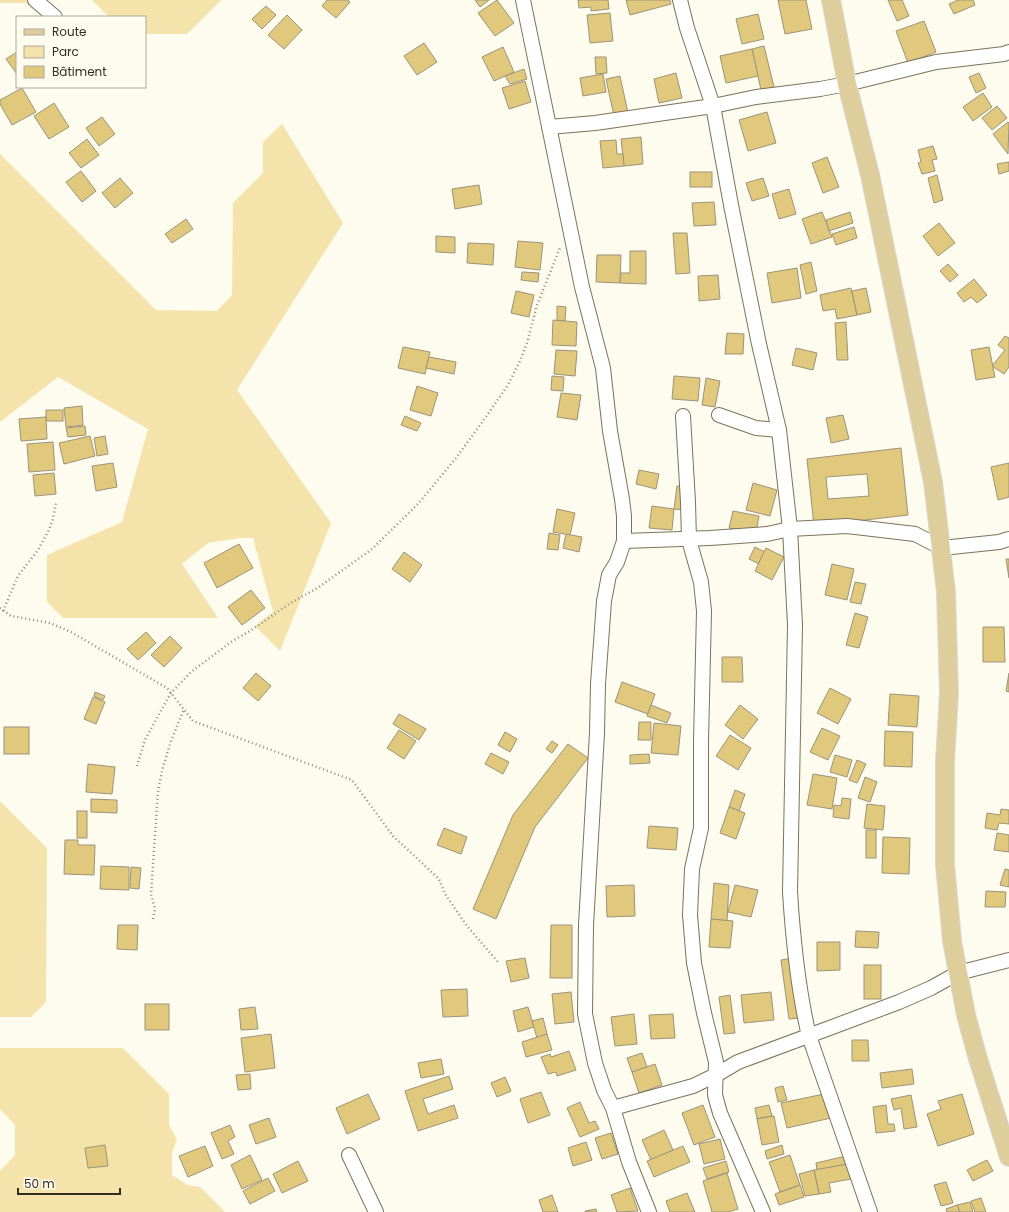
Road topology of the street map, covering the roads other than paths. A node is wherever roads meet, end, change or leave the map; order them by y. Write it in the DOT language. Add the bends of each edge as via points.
graph roads {
  1 [pos="35,0"];
  2 [pos="524,0"];
  3 [pos="680,0"];
  4 [pos="831,0"];
  5 [pos="54,16"];
  6 [pos="1009,52"];
  7 [pos="846,84"];
  8 [pos="713,106"];
  9 [pos="549,127"];
  10 [pos="719,415"];
  11 [pos="683,416"];
  12 [pos="779,430"];
  13 [pos="790,529"];
  14 [pos="1009,539"];
  15 [pos="689,540"];
  16 [pos="624,541"];
  17 [pos="942,548"];
  18 [pos="1009,960"];
  19 [pos="958,973"];
  20 [pos="809,1036"];
  21 [pos="716,1075"];
  22 [pos="613,1108"];
  23 [pos="349,1155"];
  24 [pos="1009,1157"];
  25 [pos="376,1212"];
  26 [pos="649,1212"];
  27 [pos="763,1212"];
  28 [pos="870,1212"];
  1 -- 5 [label="street"];
  2 -- 9 [label="street"];
  3 -- 8 [label="street"];
  4 -- 7 [label="main road"];
  6 -- 7 [label="street" via="936,62"];
  7 -- 8 [label="street"];
  7 -- 17 [label="main road" via="893,280 934,482"];
  8 -- 9 [label="street"];
  8 -- 12 [label="street" via="759,344"];
  9 -- 16 [label="street" via="582,287 603,368 624,516"];
  10 -- 12 [label="street" via="756,428"];
  11 -- 15 [label="street"];
  12 -- 13 [label="street"];
  13 -- 15 [label="street" via="768,534"];
  13 -- 17 [label="street" via="847,526 915,534"];
  13 -- 20 [label="street" via="795,625 790,892 792,934 802,1008"];
  14 -- 17 [label="street"];
  15 -- 16 [label="street"];
  15 -- 21 [label="street" via="701,582 704,611 700,828 692,869 690,915 694,962 716,1062"];
  16 -- 22 [label="street" via="617,562 608,575 604,601 586,925 585,1014 595,1063"];
  17 -- 19 [label="main road" via="949,694 945,761 945,864 952,941"];
  18 -- 19 [label="street"];
  19 -- 20 [label="street" via="931,988"];
  19 -- 24 [label="main road" via="978,1059"];
  20 -- 21 [label="street" via="738,1062"];
  20 -- 28 [label="street"];
  21 -- 22 [label="street" via="693,1086"];
  21 -- 27 [label="street" via="715,1095 720,1113"];
  22 -- 26 [label="street" via="628,1162"];
  23 -- 25 [label="street"];
}
